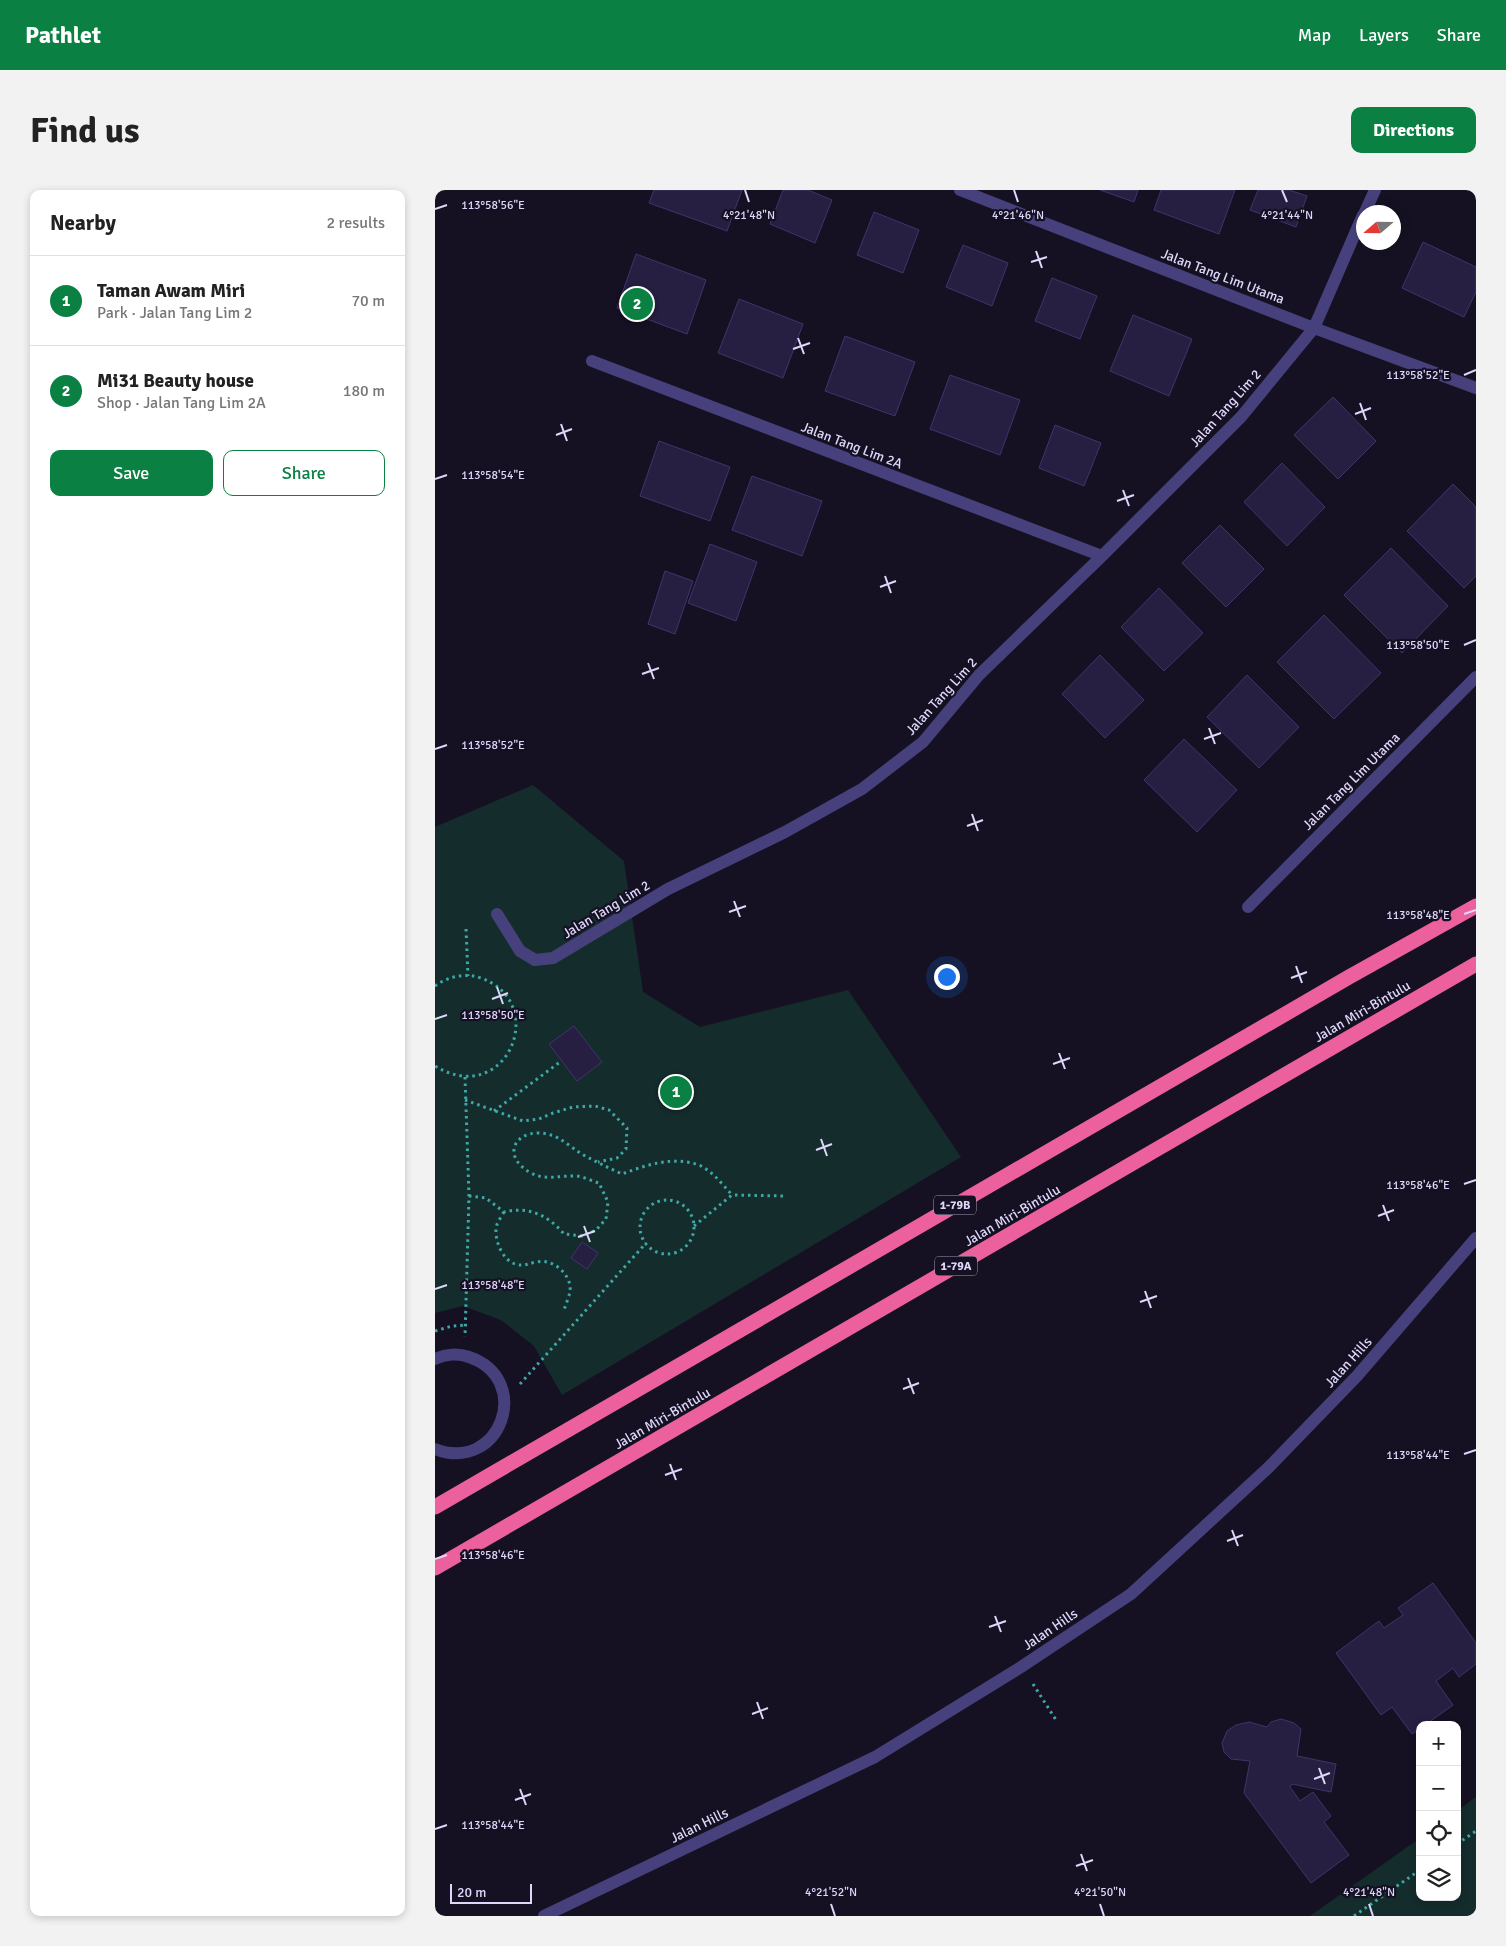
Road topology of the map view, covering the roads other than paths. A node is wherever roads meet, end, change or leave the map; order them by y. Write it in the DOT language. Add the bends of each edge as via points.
graph roads {
  1 [pos="960,190"];
  2 [pos="1375,190"];
  3 [pos="1368,205"];
  4 [pos="1356,232"];
  5 [pos="1314,328"];
  6 [pos="592,361"];
  7 [pos="1476,388"];
  8 [pos="1102,556"];
  9 [pos="1476,677"];
  10 [pos="1476,906"];
  11 [pos="1248,907"];
  12 [pos="497,914"];
  13 [pos="1476,964"];
  14 [pos="1476,1238"];
  15 [pos="435,1359"];
  16 [pos="435,1449"];
  17 [pos="435,1507"];
  18 [pos="435,1568"];
  19 [pos="544,1916"];
  1 -- 5 [label="street, Jalan Tang Lim Utama"];
  2 -- 3 [label="street, Jalan Tang Lim 2"];
  4 -- 5 [label="street, Jalan Tang Lim 2"];
  5 -- 7 [label="street, Jalan Tang Lim Utama"];
  5 -- 8 [label="street, Jalan Tang Lim 2" via="1241,417"];
  6 -- 8 [label="street, Jalan Tang Lim 2A"];
  8 -- 12 [label="street, Jalan Tang Lim 2" via="979,675 923,742 862,789 785,832 669,889 553,958 535,960 520,951"];
  9 -- 11 [label="street, Jalan Tang Lim Utama"];
  10 -- 17 [label="highway, 1-79B"];
  13 -- 18 [label="highway, Jalan Miri-Bintulu / 1-79A"];
  14 -- 19 [label="street, Jalan Hills" via="1357,1376 1268,1468 1131,1594 875,1757"];
  15 -- 16 [label="street" via="463,1355 479,1360 492,1370 505,1401 503,1418 496,1433 484,1445 469,1452 452,1454"];
}
